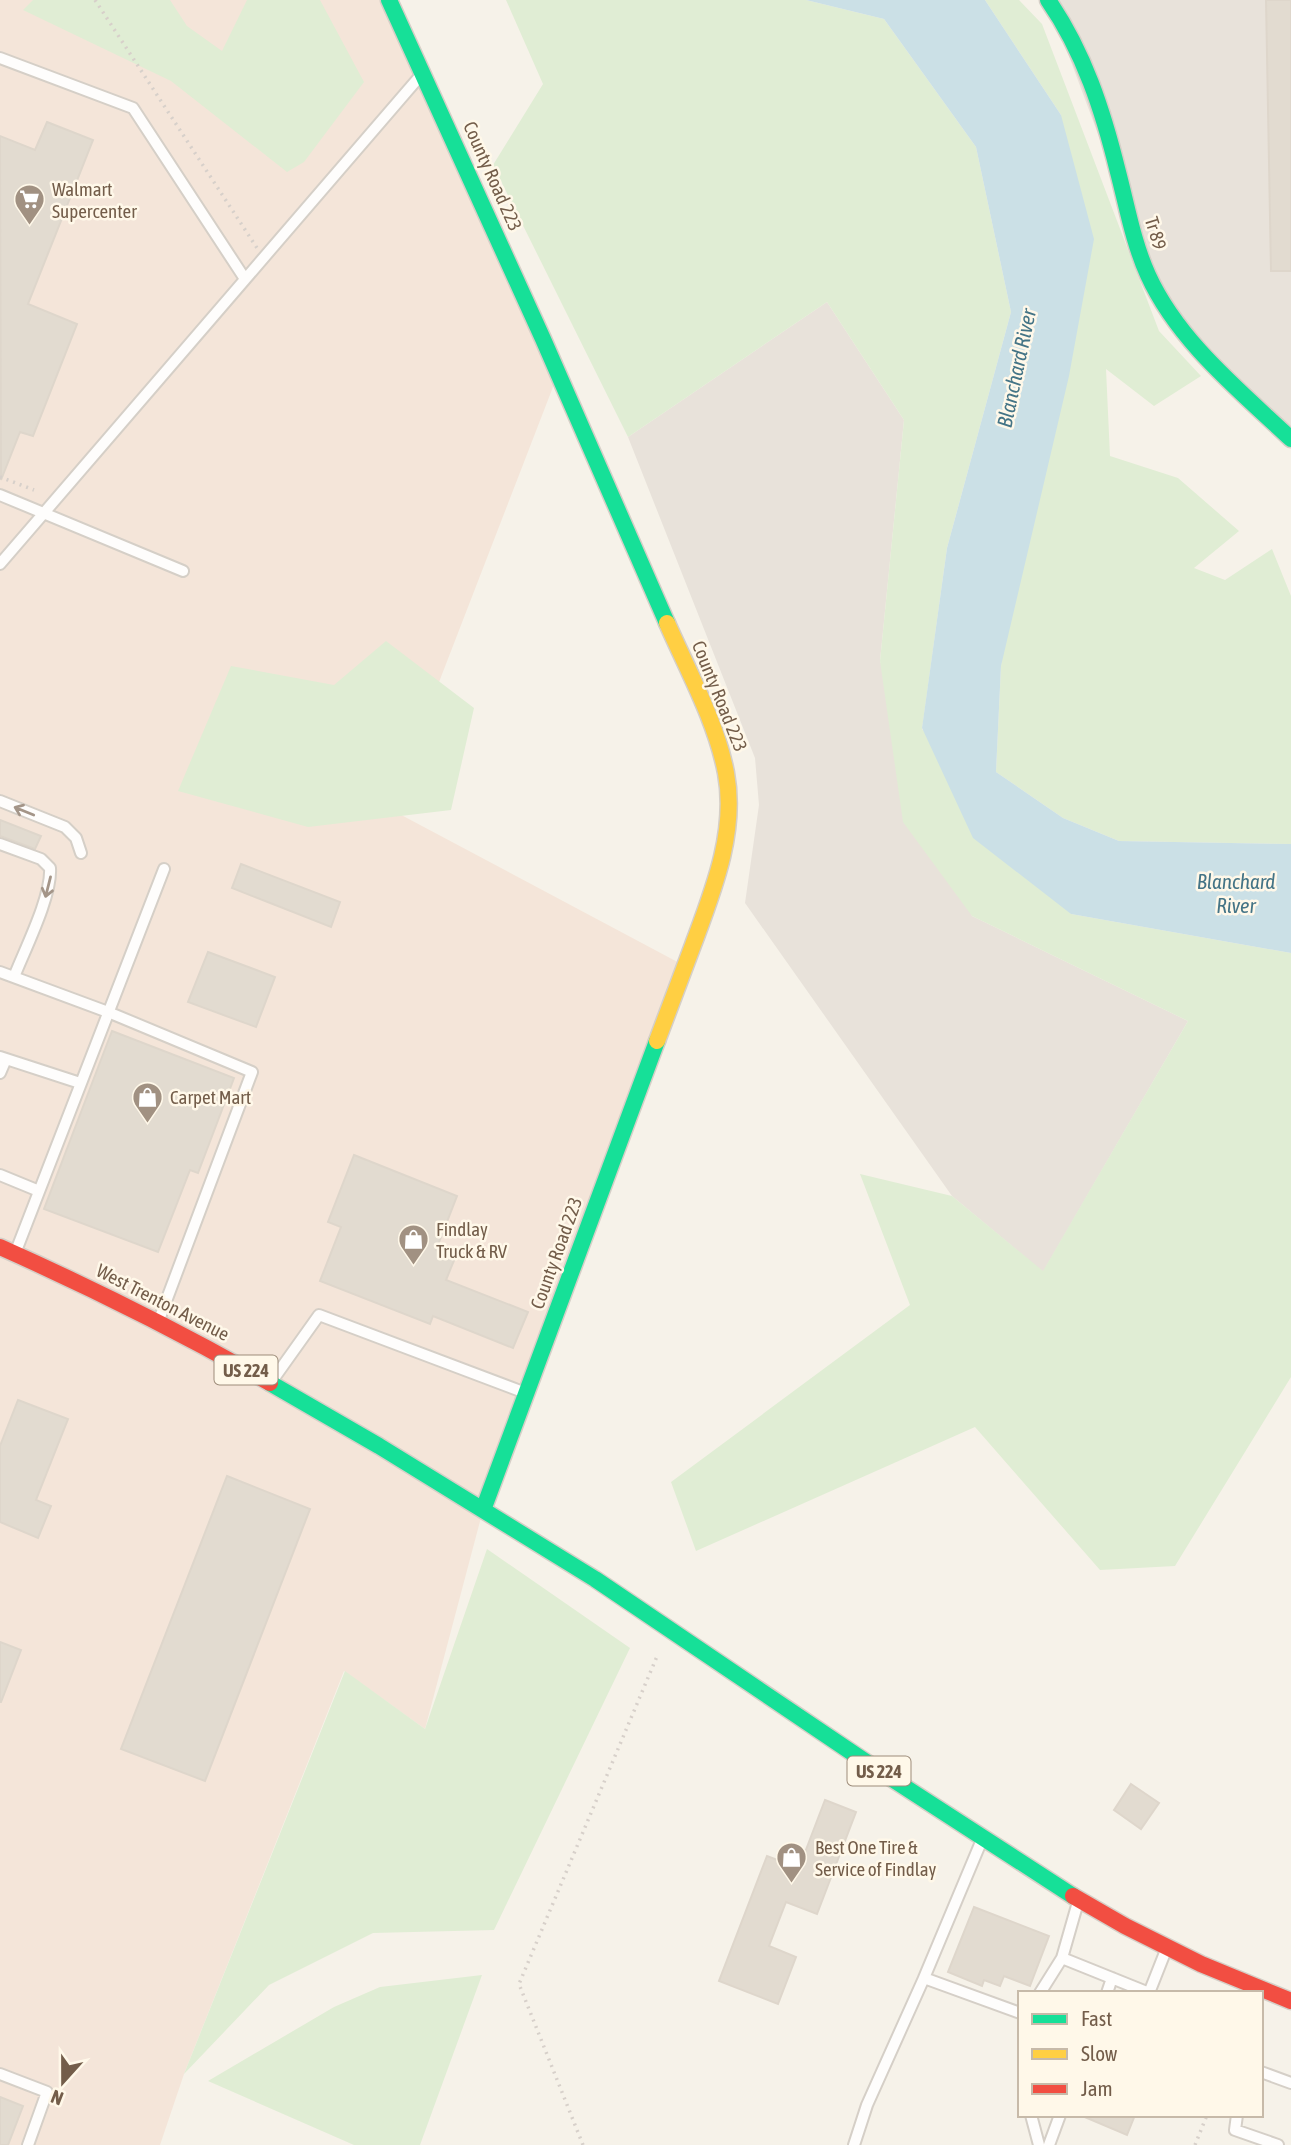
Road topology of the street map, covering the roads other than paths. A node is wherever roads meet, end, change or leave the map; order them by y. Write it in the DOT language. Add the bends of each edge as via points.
graph roads {
  1 [pos="389,0"];
  2 [pos="1048,0"];
  3 [pos="0,58"];
  4 [pos="423,72"];
  5 [pos="245,279"];
  6 [pos="1291,439"];
  7 [pos="0,495"];
  8 [pos="44,513"];
  9 [pos="0,564"];
  10 [pos="183,571"];
  11 [pos="0,801"];
  12 [pos="0,844"];
  13 [pos="81,853"];
  14 [pos="164,869"];
  15 [pos="0,972"];
  16 [pos="14,977"];
  17 [pos="108,1012"];
  18 [pos="3,1058"];
  19 [pos="0,1073"];
  20 [pos="80,1083"];
  21 [pos="0,1175"];
  22 [pos="39,1191"];
  23 [pos="0,1247"];
  24 [pos="15,1254"];
  25 [pos="158,1322"];
  26 [pos="270,1384"];
  27 [pos="526,1393"];
  28 [pos="483,1510"];
  29 [pos="983,1839"];
  30 [pos="1079,1899"];
  31 [pos="1167,1947"];
  32 [pos="1062,1958"];
  33 [pos="924,1978"];
  34 [pos="1112,1978"];
  35 [pos="1255,1990"];
  36 [pos="1041,1991"];
  37 [pos="1108,1991"];
  38 [pos="1144,1991"];
  39 [pos="1150,1991"];
  40 [pos="1263,1992"];
  41 [pos="1291,2001"];
  42 [pos="1018,2011"];
  43 [pos="1263,2073"];
  44 [pos="0,2074"];
  45 [pos="1291,2083"];
  46 [pos="1032,2117"];
  47 [pos="1059,2117"];
  48 [pos="1237,2117"];
  49 [pos="28,2145"];
  50 [pos="854,2145"];
  51 [pos="1039,2145"];
  52 [pos="1049,2145"];
  53 [pos="1278,2145"];
  1 -- 4 [label="street, County Road 223"];
  2 -- 6 [label="street, Tr 89" via="1077,48 1098,101 1149,276 1170,313 1197,346"];
  3 -- 5 [label="lane" via="133,108"];
  4 -- 5 [label="lane"];
  4 -- 27 [label="street, County Road 223" via="712,727 728,780 727,835 709,902"];
  5 -- 8 [label="lane"];
  7 -- 8 [label="lane"];
  8 -- 9 [label="lane"];
  8 -- 10 [label="lane"];
  13 -- 11 [label="lane, one-way" via="76,838 65,827"];
  12 -- 16 [label="lane, one-way" via="41,859 50,868 46,896"];
  14 -- 17 [label="lane"];
  15 -- 16 [label="lane"];
  16 -- 17 [label="lane"];
  17 -- 20 [label="lane"];
  17 -- 25 [label="lane" via="252,1072"];
  18 -- 19 [label="lane"];
  18 -- 20 [label="lane"];
  20 -- 22 [label="lane"];
  21 -- 22 [label="lane"];
  22 -- 24 [label="lane"];
  23 -- 24 [label="street, West Trenton Avenue / US 224"];
  24 -- 25 [label="street, West Trenton Avenue / US 224"];
  25 -- 26 [label="street, West Trenton Avenue / US 224"];
  26 -- 27 [label="lane" via="319,1315"];
  26 -- 28 [label="street, West Trenton Avenue / US 224"];
  27 -- 28 [label="street, County Road 223"];
  28 -- 29 [label="street, US 224" via="595,1579"];
  29 -- 30 [label="street, US 224"];
  29 -- 33 [label="lane"];
  30 -- 31 [label="street, US 224"];
  30 -- 32 [label="lane"];
  31 -- 35 [label="street, US 224"];
  31 -- 39 [label="lane"];
  32 -- 34 [label="lane"];
  32 -- 36 [label="lane"];
  33 -- 42 [label="lane"];
  33 -- 50 [label="lane"];
  34 -- 37 [label="lane"];
  34 -- 38 [label="lane"];
  40 -- 41 [label="street, US 224"];
  43 -- 45 [label="lane"];
  44 -- 49 [label="lane" via="47,2092"];
  46 -- 51 [label="lane"];
  47 -- 52 [label="lane"];
  48 -- 53 [label="lane" via="1235,2130"];
}
